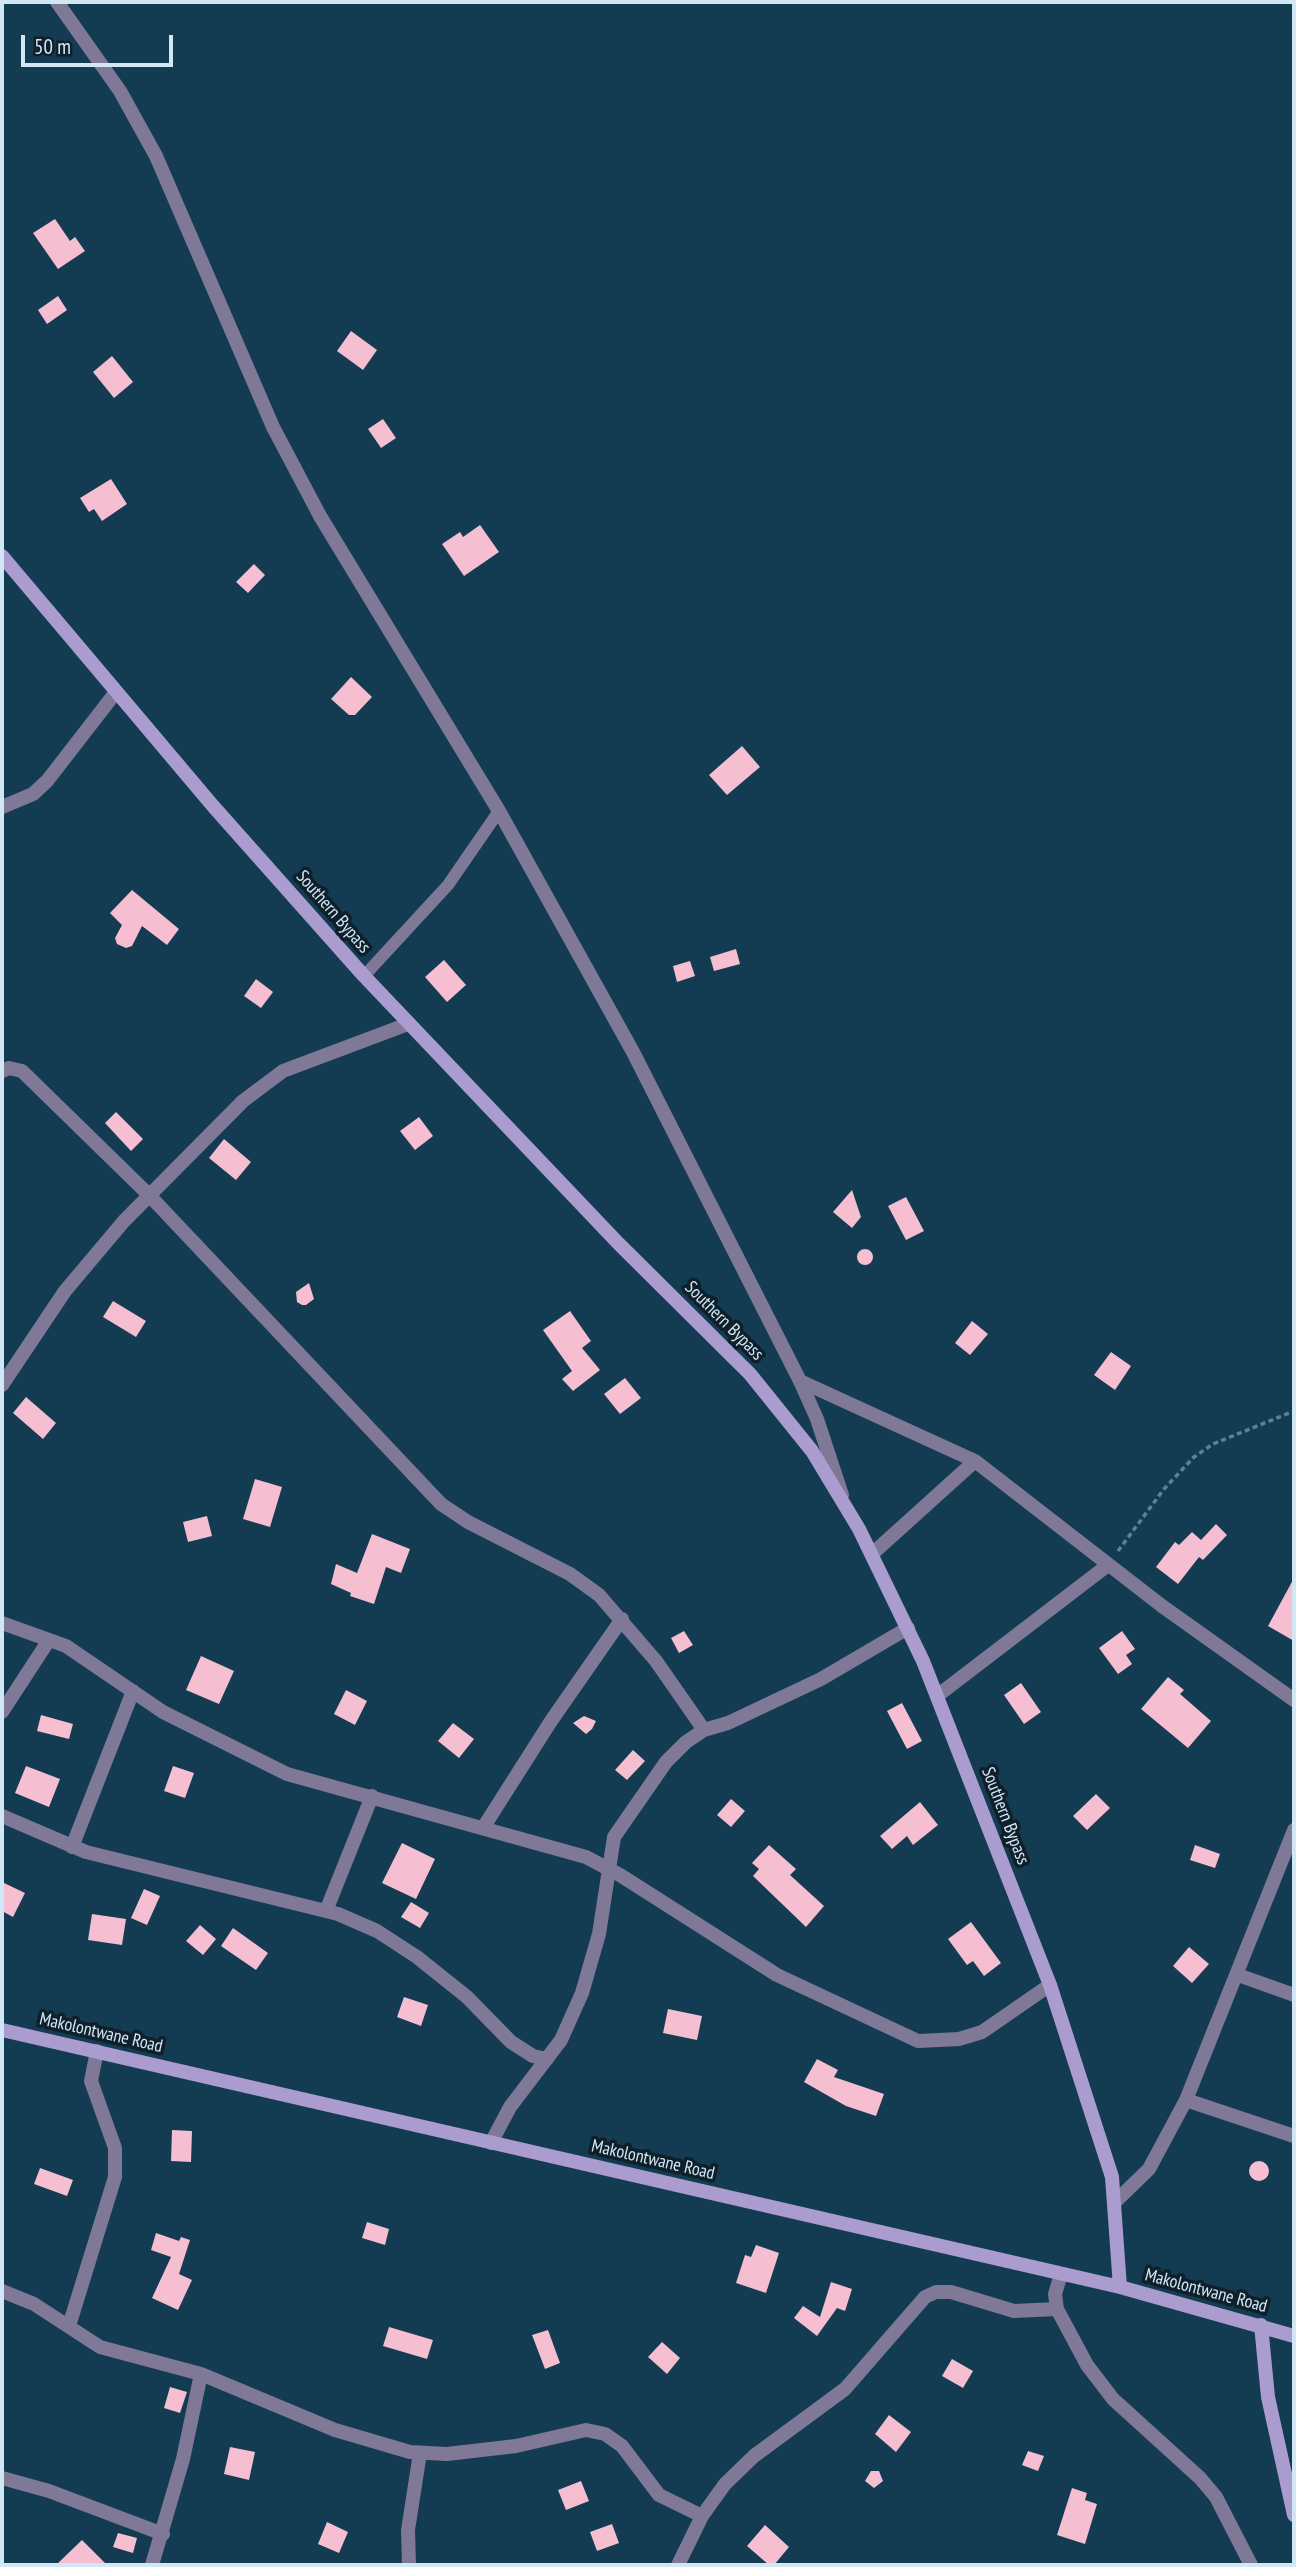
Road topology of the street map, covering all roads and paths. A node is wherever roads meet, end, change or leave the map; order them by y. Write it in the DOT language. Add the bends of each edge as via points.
graph roads {
  1 [pos="57,2"];
  2 [pos="2,556"];
  3 [pos="116,692"];
  4 [pos="2,807"];
  5 [pos="499,811"];
  6 [pos="364,976"];
  7 [pos="408,1024"];
  8 [pos="2,1071"];
  9 [pos="148,1194"];
  10 [pos="800,1381"];
  11 [pos="2,1385"];
  12 [pos="1294,1410"];
  13 [pos="975,1461"];
  14 [pos="843,1500"];
  15 [pos="872,1554"];
  16 [pos="1108,1565"];
  17 [pos="622,1619"];
  18 [pos="2,1623"];
  19 [pos="908,1628"];
  20 [pos="49,1640"];
  21 [pos="133,1691"];
  22 [pos="937,1696"];
  23 [pos="1294,1700"];
  24 [pos="2,1712"];
  25 [pos="704,1730"];
  26 [pos="372,1796"];
  27 [pos="2,1816"];
  28 [pos="483,1828"];
  29 [pos="1294,1830"];
  30 [pos="72,1847"];
  31 [pos="611,1870"];
  32 [pos="326,1911"];
  33 [pos="1238,1975"];
  34 [pos="1050,1985"];
  35 [pos="1294,1995"];
  36 [pos="2,2030"];
  37 [pos="97,2051"];
  38 [pos="547,2059"];
  39 [pos="1186,2100"];
  40 [pos="1294,2136"];
  41 [pos="491,2143"];
  42 [pos="1116,2201"];
  43 [pos="1061,2274"];
  44 [pos="1120,2287"];
  45 [pos="3,2293"];
  46 [pos="1057,2309"];
  47 [pos="1261,2325"];
  48 [pos="69,2326"];
  49 [pos="1294,2336"];
  50 [pos="201,2374"];
  51 [pos="420,2453"];
  52 [pos="2,2478"];
  53 [pos="1294,2515"];
  54 [pos="702,2516"];
  55 [pos="163,2533"];
  56 [pos="152,2565"];
  57 [pos="409,2565"];
  58 [pos="678,2565"];
  59 [pos="1251,2565"];
  1 -- 5 [label="street" via="120,91 156,156 273,427 313,504"];
  2 -- 3 [label="street, Southern Bypass"];
  3 -- 4 [label="street" via="47,781 33,794"];
  3 -- 6 [label="street, Southern Bypass"];
  5 -- 6 [label="lane" via="449,885"];
  5 -- 10 [label="street" via="633,1052"];
  6 -- 7 [label="street, Southern Bypass"];
  7 -- 9 [label="street" via="283,1071 243,1101"];
  7 -- 14 [label="street, Southern Bypass" via="750,1374 785,1415"];
  8 -- 9 [label="street" via="22,1071"];
  9 -- 11 [label="street" via="65,1291"];
  9 -- 17 [label="street" via="441,1504 570,1574"];
  10 -- 13 [label="street"];
  10 -- 14 [label="street"];
  12 -- 16 [label="path" via="1213,1444 1194,1457 1164,1489"];
  13 -- 15 [label="street"];
  13 -- 16 [label="street"];
  14 -- 15 [label="street, Southern Bypass"];
  15 -- 19 [label="street, Southern Bypass"];
  16 -- 22 [label="street"];
  16 -- 23 [label="street"];
  17 -- 25 [label="street"];
  17 -- 28 [label="street"];
  18 -- 20 [label="street"];
  19 -- 22 [label="street, Southern Bypass"];
  19 -- 25 [label="street" via="821,1679"];
  20 -- 21 [label="street" via="82,1655"];
  20 -- 24 [label="street"];
  21 -- 26 [label="street" via="191,1728 287,1774"];
  21 -- 30 [label="street"];
  22 -- 34 [label="street, Southern Bypass"];
  25 -- 31 [label="street" via="666,1762 622,1824 614,1837"];
  26 -- 28 [label="street"];
  26 -- 32 [label="street"];
  27 -- 30 [label="street"];
  28 -- 31 [label="street" via="586,1857"];
  29 -- 33 [label="street"];
  30 -- 32 [label="street"];
  31 -- 34 [label="street" via="777,1975 918,2041 958,2039 982,2032"];
  31 -- 38 [label="street" via="582,1993"];
  32 -- 38 [label="street" via="377,1931 407,1950 467,1997 511,2042"];
  33 -- 35 [label="street"];
  33 -- 39 [label="street"];
  34 -- 42 [label="street, Southern Bypass"];
  36 -- 37 [label="street, Makolontwane Road"];
  37 -- 41 [label="street, Makolontwane Road"];
  37 -- 48 [label="street" via="90,2081 115,2148 115,2177"];
  38 -- 41 [label="street" via="510,2107"];
  39 -- 40 [label="street"];
  39 -- 42 [label="street" via="1149,2169"];
  41 -- 43 [label="street, Makolontwane Road"];
  42 -- 44 [label="street, Southern Bypass"];
  43 -- 44 [label="street, Makolontwane Road"];
  43 -- 46 [label="street" via="1055,2294"];
  44 -- 47 [label="street, Makolontwane Road"];
  45 -- 48 [label="street" via="34,2304"];
  46 -- 54 [label="street" via="1014,2311 951,2292 925,2297 845,2389 754,2456 725,2484"];
  46 -- 59 [label="street" via="1087,2365 1113,2399 1216,2497"];
  47 -- 49 [label="street, Makolontwane Road"];
  47 -- 53 [label="street" via="1270,2409"];
  48 -- 50 [label="street" via="100,2347"];
  50 -- 51 [label="street" via="371,2443"];
  50 -- 55 [label="street"];
  51 -- 54 [label="street" via="516,2446 586,2430 605,2434 622,2446 659,2495"];
  51 -- 57 [label="street" via="408,2530"];
  52 -- 55 [label="street"];
  54 -- 58 [label="street"];
  55 -- 56 [label="street"];
}
